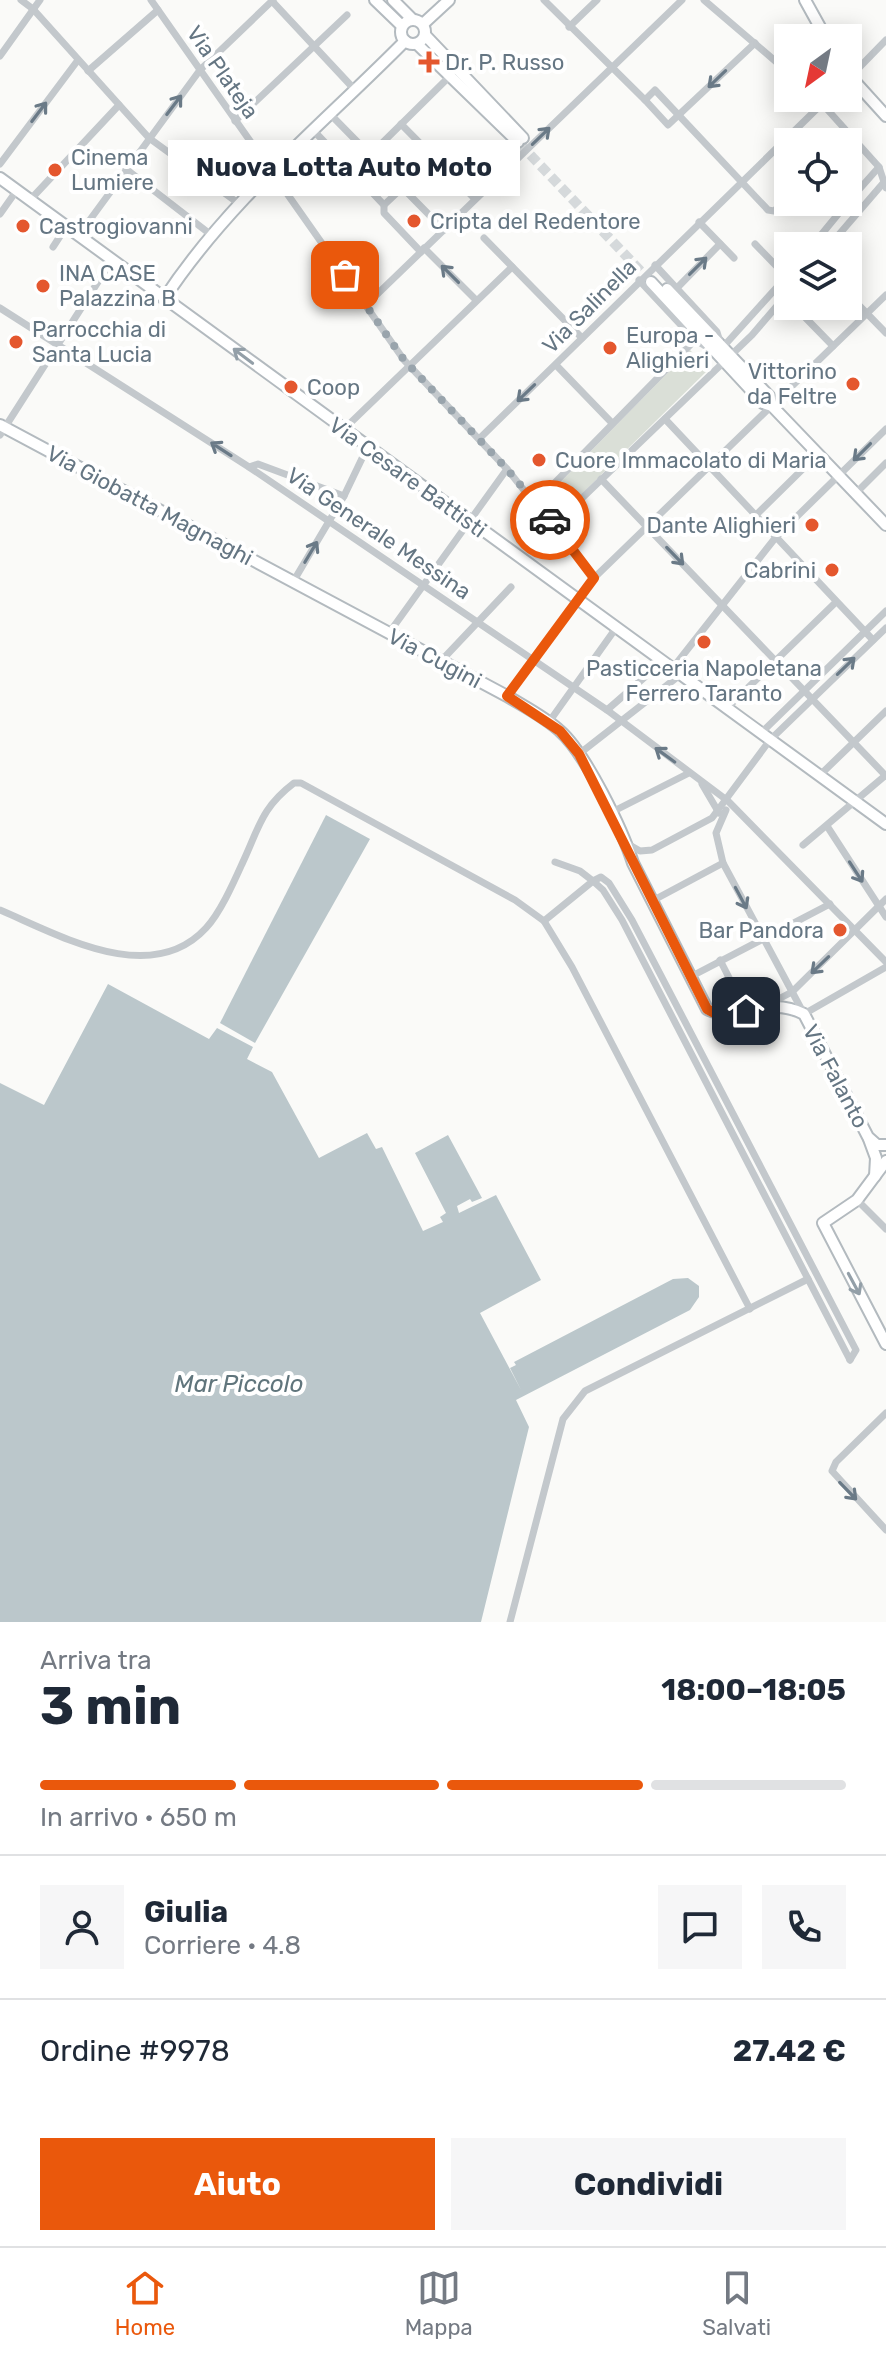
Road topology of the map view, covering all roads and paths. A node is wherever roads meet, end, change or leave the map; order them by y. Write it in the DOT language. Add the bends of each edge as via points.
graph roads {
  1 [pos="21,0"];
  2 [pos="40,0"];
  3 [pos="151,0"];
  4 [pos="258,0"];
  5 [pos="375,0"];
  6 [pos="393,0"];
  7 [pos="449,0"];
  8 [pos="544,0"];
  9 [pos="597,0"];
  10 [pos="682,0"];
  11 [pos="704,0"];
  12 [pos="805,0"];
  13 [pos="270,3"];
  14 [pos="33,9"];
  15 [pos="158,10"];
  16 [pos="347,15"];
  17 [pos="818,24"];
  18 [pos="402,26"];
  19 [pos="569,27"];
  20 [pos="420,31"];
  21 [pos="886,40"];
  22 [pos="405,41"];
  23 [pos="755,43"];
  24 [pos="314,46"];
  25 [pos="0,56"];
  26 [pos="78,60"];
  27 [pos="774,60"];
  28 [pos="862,64"];
  29 [pos="612,68"];
  30 [pos="200,70"];
  31 [pos="88,71"];
  32 [pos="449,77"];
  33 [pos="356,91"];
  34 [pos="862,91"];
  35 [pos="645,100"];
  36 [pos="119,105"];
  37 [pos="811,112"];
  38 [pos="832,112"];
  39 [pos="331,115"];
  40 [pos="679,116"];
  41 [pos="886,116"];
  42 [pos="235,121"];
  43 [pos="401,124"];
  44 [pos="797,128"];
  45 [pos="314,131"];
  46 [pos="149,138"];
  47 [pos="774,152"];
  48 [pos="370,155"];
  49 [pos="0,164"];
  50 [pos="879,167"];
  51 [pos="126,169"];
  52 [pos="271,173"];
  53 [pos="0,178"];
  54 [pos="742,182"];
  55 [pos="862,184"];
  56 [pos="885,184"];
  57 [pos="402,188"];
  58 [pos="17,190"];
  59 [pos="475,199"];
  60 [pos="30,200"];
  61 [pos="238,203"];
  62 [pos="3,204"];
  63 [pos="384,205"];
  64 [pos="864,205"];
  65 [pos="774,211"];
  66 [pos="0,214"];
  67 [pos="836,216"];
  68 [pos="699,222"];
  69 [pos="830,224"];
  70 [pos="66,227"];
  71 [pos="444,230"];
  72 [pos="823,232"];
  73 [pos="839,232"];
  74 [pos="841,232"];
  75 [pos="210,234"];
  76 [pos="78,236"];
  77 [pos="484,238"];
  78 [pos="720,244"];
  79 [pos="755,244"];
  80 [pos="53,247"];
  81 [pos="422,250"];
  82 [pos="734,258"];
  83 [pos="112,260"];
  84 [pos="774,263"];
  85 [pos="655,265"];
  86 [pos="512,267"];
  87 [pos="649,280"];
  88 [pos="677,288"];
  89 [pos="774,292"];
  90 [pos="886,295"];
  91 [pos="164,299"];
  92 [pos="476,300"];
  93 [pos="366,305"];
  94 [pos="0,308"];
  95 [pos="862,309"];
  96 [pos="774,310"];
  97 [pos="867,314"];
  98 [pos="752,318"];
  99 [pos="808,320"];
  100 [pos="760,325"];
  101 [pos="886,333"];
  102 [pos="582,338"];
  103 [pos="695,340"];
  104 [pos="57,345"];
  105 [pos="833,346"];
  106 [pos="710,349"];
  107 [pos="724,352"];
  108 [pos="556,365"];
  109 [pos="409,366"];
  110 [pos="772,406"];
  111 [pos="665,419"];
  112 [pos="612,423"];
  113 [pos="2,429"];
  114 [pos="886,429"];
  115 [pos="343,430"];
  116 [pos="479,439"];
  117 [pos="367,448"];
  118 [pos="818,454"];
  119 [pos="886,463"];
  120 [pos="709,466"];
  121 [pos="249,467"];
  122 [pos="507,469"];
  123 [pos="839,476"];
  124 [pos="601,479"];
  125 [pos="856,493"];
  126 [pos="344,496"];
  127 [pos="535,503"];
  128 [pos="755,516"];
  129 [pos="329,522"];
  130 [pos="468,522"];
  131 [pos="554,525"];
  132 [pos="886,525"];
  133 [pos="647,527"];
  134 [pos="776,537"];
  135 [pos="594,578"];
  136 [pos="296,584"];
  137 [pos="424,585"];
  138 [pos="511,587"];
  139 [pos="577,600"];
  140 [pos="836,602"];
  141 [pos="722,605"];
  142 [pos="886,611"];
  143 [pos="479,621"];
  144 [pos="616,628"];
  145 [pos="886,628"];
  146 [pos="865,631"];
  147 [pos="389,633"];
  148 [pos="873,640"];
  149 [pos="535,659"];
  150 [pos="441,661"];
  151 [pos="775,661"];
  152 [pos="662,662"];
  153 [pos="676,672"];
  154 [pos="575,687"];
  155 [pos="804,691"];
  156 [pos="507,696"];
  157 [pos="812,699"];
  158 [pos="726,709"];
  159 [pos="607,710"];
  160 [pos="886,711"];
  161 [pos="549,722"];
  162 [pos="619,722"];
  163 [pos="765,736"];
  164 [pos="854,743"];
  165 [pos="579,754"];
  166 [pos="689,773"];
  167 [pos="886,775"];
  168 [pos="819,776"];
  169 [pos="700,781"];
  170 [pos="728,801"];
  171 [pos="857,803"];
  172 [pos="735,807"];
  173 [pos="610,813"];
  174 [pos="719,813"];
  175 [pos="703,824"];
  176 [pos="886,824"];
  177 [pos="827,826"];
  178 [pos="716,833"];
  179 [pos="626,843"];
  180 [pos="803,845"];
  181 [pos="555,862"];
  182 [pos="723,863"];
  183 [pos="593,881"];
  184 [pos="886,899"];
  185 [pos="652,901"];
  186 [pos="830,904"];
  187 [pos="879,907"];
  188 [pos="0,910"];
  189 [pos="886,917"];
  190 [pos="544,921"];
  191 [pos="855,930"];
  192 [pos="763,939"];
  193 [pos="720,960"];
  194 [pos="886,965"];
  195 [pos="692,976"];
  196 [pos="792,992"];
  197 [pos="767,1005"];
  198 [pos="746,1011"];
  199 [pos="804,1014"];
  200 [pos="868,1137"];
  201 [pos="886,1145"];
  202 [pos="886,1161"];
  203 [pos="872,1180"];
  204 [pos="857,1200"];
  205 [pos="886,1229"];
  206 [pos="808,1279"];
  207 [pos="750,1309"];
  208 [pos="886,1344"];
  209 [pos="886,1413"];
  210 [pos="884,1525"];
  211 [pos="510,1622"];
  1 -- 14 [label="street"];
  2 -- 14 [label="street"];
  3 -- 15 [label="street, Via Plateja"];
  4 -- 13 [label="street"];
  5 -- 18 [label="main road"];
  6 -- 20 [label="main road"];
  7 -- 20 [label="main road"];
  8 -- 19 [label="street"];
  9 -- 19 [label="street"];
  10 -- 29 [label="street"];
  11 -- 23 [label="street"];
  12 -- 17 [label="main road"];
  13 -- 24 [label="street"];
  13 -- 30 [label="street"];
  14 -- 25 [label="street"];
  14 -- 26 [label="street"];
  15 -- 30 [label="street, Via Plateja"];
  15 -- 31 [label="street"];
  16 -- 24 [label="street"];
  18 -- 20 [label="main road"];
  18 -- 22 [label="main road"];
  19 -- 29 [label="street"];
  20 -- 22 [label="main road"];
  20 -- 32 [label="main road"];
  20 -- 32 [label="main road" via="521,140"];
  21 -- 28 [label="street"];
  22 -- 33 [label="main road"];
  23 -- 27 [label="street"];
  23 -- 40 [label="street, one-way"];
  24 -- 33 [label="street"];
  24 -- 42 [label="street"];
  26 -- 31 [label="street"];
  49 -- 26 [label="street, one-way"];
  29 -- 35 [label="street"];
  59 -- 29 [label="street, one-way"];
  30 -- 42 [label="street, Via Plateja"];
  46 -- 30 [label="street, one-way"];
  31 -- 36 [label="street"];
  32 -- 43 [label="street"];
  33 -- 39 [label="main road"];
  34 -- 41 [label="main road"];
  35 -- 40 [label="street" via="668,125"];
  35 -- 40 [label="street" via="655,90"];
  36 -- 46 [label="street"];
  36 -- 60 [label="street"];
  37 -- 44 [label="street, Via Salinella"];
  38 -- 50 [label="street"];
  39 -- 45 [label="main road"];
  39 -- 48 [label="street"];
  40 -- 54 [label="street"];
  42 -- 52 [label="street, Via Plateja"];
  43 -- 48 [label="street"];
  43 -- 59 [label="street"];
  45 -- 52 [label="main road"];
  45 -- 63 [label="street"];
  46 -- 51 [label="street"];
  46 -- 61 [label="street"];
  47 -- 54 [label="street, Via Salinella"];
  48 -- 57 [label="street"];
  50 -- 55 [label="street"];
  50 -- 56 [label="street"];
  51 -- 75 [label="street"];
  51 -- 76 [label="street"];
  52 -- 61 [label="main road"];
  52 -- 93 [label="street, Via Plateja"];
  53 -- 58 [label="main road, Via Cesare Battisti"];
  54 -- 65 [label="street"];
  54 -- 68 [label="street, Via Salinella"];
  56 -- 64 [label="street"];
  57 -- 63 [label="street"];
  57 -- 71 [label="street"];
  58 -- 60 [label="main road, Via Cesare Battisti"];
  58 -- 62 [label="street"];
  59 -- 71 [label="street"];
  60 -- 70 [label="main road, Via Cesare Battisti"];
  61 -- 75 [label="main road"];
  62 -- 66 [label="street"];
  63 -- 81 [label="street" via="384,213"];
  64 -- 74 [label="street"];
  67 -- 69 [label="street"];
  68 -- 78 [label="street"];
  68 -- 85 [label="street, Via Salinella"];
  69 -- 72 [label="street"];
  69 -- 73 [label="street"];
  70 -- 76 [label="main road, Via Cesare Battisti"];
  70 -- 80 [label="street"];
  71 -- 81 [label="street"];
  75 -- 91 [label="main road"];
  76 -- 83 [label="main road, Via Cesare Battisti"];
  77 -- 86 [label="street"];
  78 -- 82 [label="street"];
  88 -- 78 [label="street, one-way"];
  79 -- 84 [label="street"];
  92 -- 81 [label="street, one-way"];
  81 -- 93 [label="street"];
  83 -- 91 [label="main road, Via Cesare Battisti"];
  83 -- 104 [label="street"];
  85 -- 87 [label="street, Via Salinella"];
  85 -- 88 [label="street"];
  86 -- 92 [label="street"];
  86 -- 102 [label="street"];
  87 -- 102 [label="street, Via Salinella"];
  87 -- 103 [label="street"];
  87 -- 106 [label="main road"];
  87 -- 107 [label="main road"];
  88 -- 107 [label="street" via="717,332"];
  89 -- 98 [label="street"];
  90 -- 97 [label="street"];
  115 -- 91 [label="main road, Via Cesare Battisti, one-way"];
  92 -- 109 [label="street"];
  93 -- 109 [label="street, Via Plateja"];
  94 -- 104 [label="street, Via Generale Messina"];
  95 -- 97 [label="street"];
  96 -- 100 [label="street"];
  97 -- 101 [label="street"];
  97 -- 105 [label="street"];
  98 -- 100 [label="street"];
  98 -- 107 [label="street"];
  99 -- 105 [label="street"];
  100 -- 107 [label="street"];
  102 -- 108 [label="street, Via Salinella"];
  103 -- 106 [label="street"];
  103 -- 112 [label="street"];
  104 -- 113 [label="street"];
  121 -- 104 [label="street, Via Generale Messina, one-way"];
  105 -- 110 [label="street"];
  106 -- 107 [label="main road"];
  107 -- 110 [label="main road" via="763,403"];
  107 -- 111 [label="street"];
  108 -- 112 [label="street"];
  108 -- 116 [label="street, Via Salinella, one-way"];
  109 -- 115 [label="street"];
  109 -- 116 [label="street, Via Plateja"];
  110 -- 118 [label="main road"];
  110 -- 120 [label="street"];
  111 -- 120 [label="street"];
  111 -- 124 [label="street"];
  112 -- 127 [label="street"];
  113 -- 136 [label="main road, Via Giobatta Magnaghi"];
  114 -- 123 [label="street, one-way"];
  115 -- 117 [label="main road, Via Cesare Battisti"];
  116 -- 122 [label="street, Via Plateja"];
  117 -- 126 [label="street"];
  117 -- 130 [label="main road, Via Cesare Battisti"];
  118 -- 123 [label="main road"];
  118 -- 128 [label="street"];
  119 -- 125 [label="street"];
  120 -- 128 [label="street"];
  120 -- 133 [label="street"];
  121 -- 126 [label="street" via="258,464"];
  121 -- 129 [label="street, Via Generale Messina"];
  122 -- 127 [label="street, Via Plateja"];
  122 -- 130 [label="street"];
  123 -- 125 [label="main road"];
  123 -- 134 [label="street"];
  124 -- 131 [label="street"];
  124 -- 133 [label="street"];
  125 -- 132 [label="main road"];
  126 -- 129 [label="street"];
  127 -- 131 [label="street, Via Plateja"];
  128 -- 134 [label="street"];
  136 -- 129 [label="street, one-way"];
  129 -- 137 [label="street, Via Generale Messina"];
  130 -- 137 [label="street"];
  130 -- 139 [label="main road, Via Cesare Battisti"];
  131 -- 135 [label="street, Via Plateja"];
  133 -- 135 [label="street"];
  133 -- 141 [label="street, one-way"];
  134 -- 140 [label="street"];
  134 -- 141 [label="street"];
  135 -- 139 [label="street"];
  136 -- 147 [label="main road, Via Cugini"];
  137 -- 143 [label="street, Via Generale Messina"];
  137 -- 147 [label="street"];
  138 -- 143 [label="street"];
  139 -- 144 [label="main road, Via Cesare Battisti"];
  139 -- 149 [label="street"];
  140 -- 146 [label="street"];
  140 -- 151 [label="street"];
  141 -- 151 [label="street"];
  141 -- 153 [label="street"];
  142 -- 146 [label="street"];
  143 -- 149 [label="street, Via Generale Messina"];
  143 -- 150 [label="street"];
  144 -- 152 [label="main road, Via Cesare Battisti"];
  144 -- 154 [label="street"];
  145 -- 148 [label="street"];
  146 -- 148 [label="street"];
  146 -- 155 [label="street"];
  147 -- 150 [label="main road, Via Cugini"];
  157 -- 148 [label="street, one-way"];
  149 -- 154 [label="street, Via Generale Messina"];
  149 -- 156 [label="street"];
  150 -- 156 [label="main road, Via Cugini"];
  151 -- 155 [label="street"];
  151 -- 158 [label="street"];
  152 -- 153 [label="main road, Via Cesare Battisti"];
  152 -- 159 [label="street"];
  153 -- 158 [label="main road, Via Cesare Battisti"];
  153 -- 162 [label="street"];
  154 -- 159 [label="street, Via Generale Messina"];
  154 -- 161 [label="street"];
  155 -- 157 [label="street"];
  155 -- 163 [label="street"];
  156 -- 161 [label="main road, Via Cugini"];
  157 -- 163 [label="street"];
  157 -- 164 [label="street"];
  158 -- 163 [label="main road, Via Cesare Battisti"];
  159 -- 162 [label="street, Via Generale Messina"];
  160 -- 164 [label="street"];
  161 -- 165 [label="main road, Via Cugini"];
  162 -- 165 [label="street"];
  166 -- 162 [label="street, Via Generale Messina, one-way"];
  163 -- 168 [label="main road, Via Cesare Battisti"];
  163 -- 170 [label="street"];
  164 -- 167 [label="street"];
  164 -- 168 [label="street"];
  165 -- 173 [label="main road, Via Cugini"];
  166 -- 169 [label="street, Via Generale Messina"];
  166 -- 173 [label="street"];
  167 -- 171 [label="street"];
  168 -- 171 [label="main road, Via Cesare Battisti"];
  169 -- 170 [label="street, Via Generale Messina"];
  169 -- 174 [label="street"];
  170 -- 172 [label="street, Via Generale Messina"];
  170 -- 174 [label="street"];
  171 -- 176 [label="main road, Via Cesare Battisti"];
  171 -- 177 [label="street"];
  172 -- 178 [label="street" via="726,810"];
  172 -- 186 [label="street, Via Generale Messina"];
  173 -- 179 [label="main road, Via Cugini"];
  174 -- 175 [label="street"];
  175 -- 178 [label="street"];
  175 -- 179 [label="street" via="652,850 640,851"];
  177 -- 180 [label="street"];
  177 -- 187 [label="street, one-way"];
  178 -- 182 [label="street, Via Falanto"];
  179 -- 185 [label="main road, Via Cugini"];
  181 -- 183 [label="street"];
  182 -- 185 [label="street"];
  182 -- 192 [label="street, Via Falanto, one-way"];
  183 -- 190 [label="street"];
  183 -- 206 [label="street" via="622,920"];
  183 -- 206 [label="street" via="601,877 609,883 632,920 856,1350 850,1360"];
  184 -- 187 [label="street"];
  185 -- 195 [label="main road, Via Cugini"];
  186 -- 191 [label="street, Via Generale Messina"];
  186 -- 192 [label="street"];
  187 -- 189 [label="street"];
  187 -- 191 [label="street"];
  188 -- 190 [label="street" via="116,954 175,951 206,928 241,869 271,801 301,783"];
  190 -- 207 [label="street"];
  191 -- 194 [label="street, Via Generale Messina"];
  191 -- 196 [label="street, one-way"];
  192 -- 193 [label="street"];
  192 -- 196 [label="street, Via Falanto"];
  193 -- 195 [label="street"];
  193 -- 198 [label="street"];
  194 -- 199 [label="street"];
  195 -- 198 [label="main road, Via Cugini" via="707,1009 718,1015"];
  196 -- 197 [label="street"];
  196 -- 199 [label="street, Via Falanto"];
  197 -- 198 [label="main road"];
  197 -- 199 [label="main road, Via Falanto"];
  199 -- 200 [label="main road, Via Falanto"];
  200 -- 201 [label="main road, Via Falanto"];
  200 -- 203 [label="main road, Via Falanto" via="876,1158"];
  202 -- 203 [label="main road"];
  203 -- 204 [label="main road"];
  204 -- 205 [label="street"];
  204 -- 208 [label="main road, one-way" via="823,1223"];
  206 -- 207 [label="street"];
  207 -- 211 [label="street" via="585,1391 572,1404 555,1445"];
  209 -- 210 [label="street, one-way" via="832,1471"];
}
